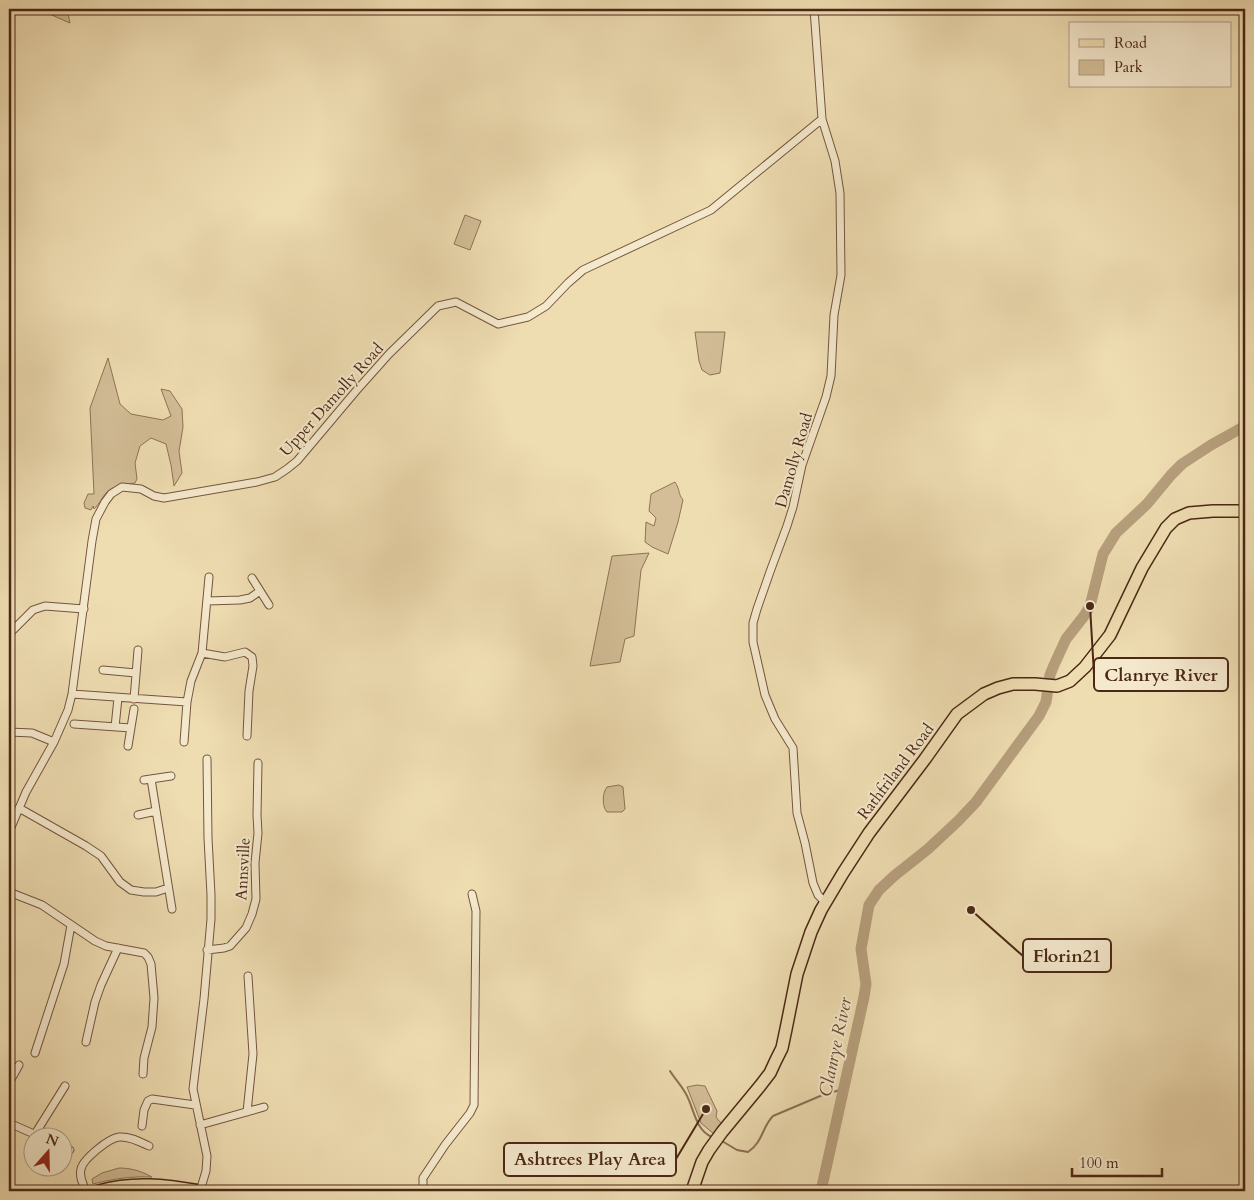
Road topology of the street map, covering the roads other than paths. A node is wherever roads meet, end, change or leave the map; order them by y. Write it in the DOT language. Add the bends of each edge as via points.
graph roads {
  1 [pos="814,9"];
  2 [pos="822,119"];
  3 [pos="1245,511"];
  4 [pos="209,577"];
  5 [pos="252,578"];
  6 [pos="260,591"];
  7 [pos="208,601"];
  8 [pos="269,605"];
  9 [pos="84,609"];
  10 [pos="9,634"];
  11 [pos="138,650"];
  12 [pos="202,653"];
  13 [pos="103,670"];
  14 [pos="136,673"];
  15 [pos="72,694"];
  16 [pos="118,698"];
  17 [pos="134,699"];
  18 [pos="187,702"];
  19 [pos="134,709"];
  20 [pos="74,724"];
  21 [pos="115,727"];
  22 [pos="130,728"];
  23 [pos="9,732"];
  24 [pos="247,736"];
  25 [pos="54,742"];
  26 [pos="184,742"];
  27 [pos="128,746"];
  28 [pos="206,760"];
  29 [pos="248,768"];
  30 [pos="171,776"];
  31 [pos="19,808"];
  32 [pos="156,811"];
  33 [pos="138,815"];
  34 [pos="9,832"];
  35 [pos="168,888"];
  36 [pos="9,892"];
  37 [pos="472,894"];
  38 [pos="825,902"];
  39 [pos="172,909"];
  40 [pos="71,925"];
  41 [pos="118,948"];
  42 [pos="207,950"];
  43 [pos="248,976"];
  44 [pos="86,1042"];
  45 [pos="35,1053"];
  46 [pos="19,1065"];
  47 [pos="143,1074"];
  48 [pos="9,1083"];
  49 [pos="65,1086"];
  50 [pos="196,1104"];
  51 [pos="264,1107"];
  52 [pos="247,1112"];
  53 [pos="9,1123"];
  54 [pos="200,1125"];
  55 [pos="142,1126"];
  56 [pos="43,1128"];
  57 [pos="22,1129"];
  58 [pos="149,1146"];
  59 [pos="9,1187"];
  60 [pos="14,1191"];
  61 [pos="86,1191"];
  62 [pos="99,1191"];
  63 [pos="200,1191"];
  64 [pos="423,1191"];
  65 [pos="692,1191"];
  1 -- 2 [label="street, Damolly Road"];
  2 -- 9 [label="street, Upper Damolly Road" via="711,210 584,270 546,306 528,317 498,324 456,302 438,306 389,354 297,461 275,477 164,498 141,489 122,487 110,494 96,519"];
  2 -- 38 [label="street, Damolly Road" via="835,161 840,192 841,275 834,314 831,376 802,465 793,507 753,623 753,642 765,696 793,748 797,813 813,883"];
  3 -- 38 [label="main road, Rathfriland Road" via="1213,510 1189,513 1175,519 1142,568 1110,635 1070,681 1057,686 1013,684 998,688 957,714 869,833"];
  4 -- 7 [label="street"];
  5 -- 6 [label="street"];
  6 -- 7 [label="street" via="240,600"];
  6 -- 8 [label="street"];
  7 -- 12 [label="street"];
  9 -- 10 [label="street" via="45,606 34,610"];
  9 -- 15 [label="street, Upper Damolly Road"];
  11 -- 14 [label="street"];
  12 -- 18 [label="street"];
  12 -- 24 [label="street" via="225,656 245,652 252,657"];
  13 -- 14 [label="street"];
  14 -- 17 [label="street"];
  15 -- 16 [label="street"];
  15 -- 25 [label="street, Upper Damolly Road"];
  16 -- 17 [label="street"];
  16 -- 21 [label="street"];
  17 -- 18 [label="street"];
  18 -- 26 [label="street"];
  19 -- 22 [label="street"];
  20 -- 21 [label="street"];
  21 -- 22 [label="street"];
  22 -- 27 [label="street"];
  23 -- 25 [label="street" via="32,732"];
  25 -- 31 [label="street, Upper Damolly Road"];
  28 -- 42 [label="street, Annsville" via="211,895"];
  29 -- 42 [label="street, Annsville" via="258,766 256,899 246,928 230,946"];
  30 -- 32 [label="street" via="147,779"];
  31 -- 34 [label="street, Upper Damolly Road"];
  31 -- 35 [label="street" via="101,856 120,882 132,890 156,892"];
  32 -- 33 [label="street"];
  32 -- 35 [label="street"];
  35 -- 39 [label="street"];
  36 -- 40 [label="street" via="42,906"];
  37 -- 64 [label="street" via="476,911 474,1104 423,1178"];
  38 -- 65 [label="main road, Rathfriland Road" via="797,974 782,1048 770,1073 709,1150"];
  40 -- 41 [label="street" via="106,946"];
  40 -- 45 [label="street" via="64,964"];
  41 -- 44 [label="street" via="95,1002"];
  41 -- 47 [label="street" via="144,953 151,964 153,1018"];
  42 -- 50 [label="street, Annsville" via="193,1089"];
  43 -- 52 [label="street" via="253,1054"];
  46 -- 48 [label="street"];
  49 -- 56 [label="street"];
  50 -- 54 [label="street, Annsville"];
  50 -- 55 [label="street" via="152,1099 144,1110"];
  51 -- 52 [label="street"];
  52 -- 54 [label="street"];
  53 -- 57 [label="street"];
  54 -- 63 [label="street, Annsville" via="207,1156"];
  58 -- 61 [label="street" via="132,1139 118,1137 109,1140 81,1167 80,1178"];
  59 -- 60 [label="street"];
  62 -- 63 [label="main road" via="120,1186 159,1184"];
}
